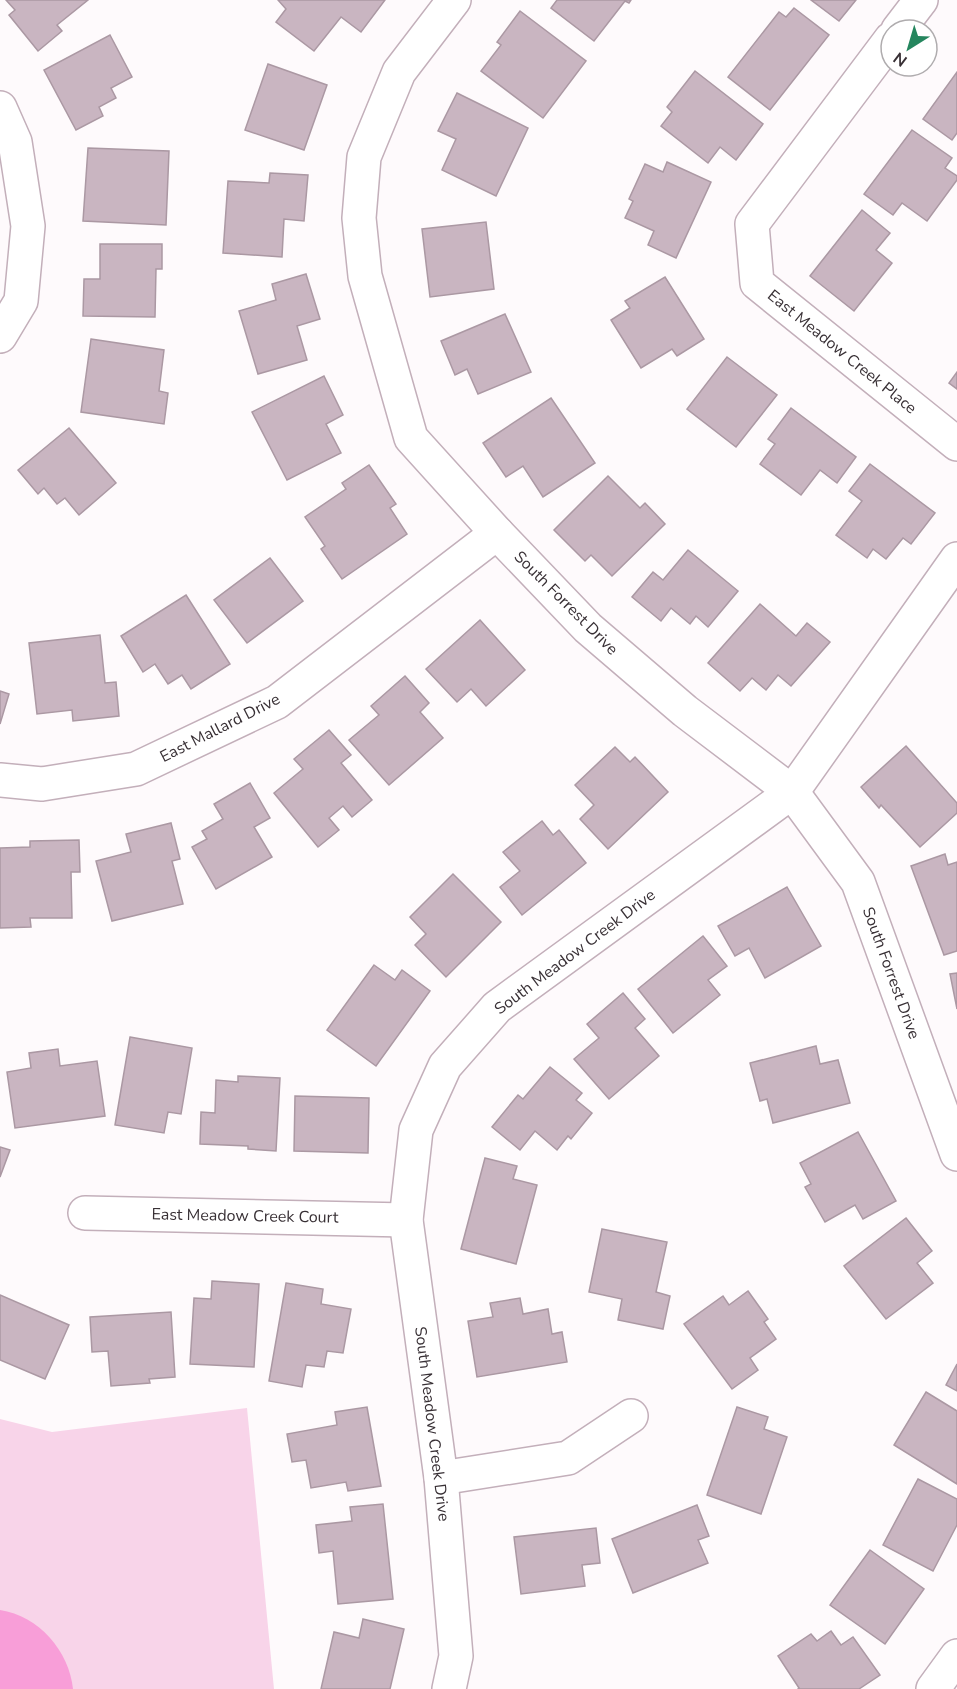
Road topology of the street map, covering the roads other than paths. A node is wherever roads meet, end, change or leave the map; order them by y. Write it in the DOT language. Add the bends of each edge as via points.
graph roads {
  1 [pos="454,0"];
  2 [pos="921,0"];
  3 [pos="907,18"];
  4 [pos="879,55"];
  5 [pos="0,108"];
  6 [pos="0,336"];
  7 [pos="957,444"];
  8 [pos="497,533"];
  9 [pos="957,559"];
  10 [pos="0,780"];
  11 [pos="792,792"];
  12 [pos="957,1154"];
  13 [pos="85,1213"];
  14 [pos="406,1220"];
  15 [pos="631,1416"];
  16 [pos="441,1478"];
  17 [pos="957,1656"];
  18 [pos="449,1689"];
  19 [pos="933,1689"];
  1 -- 8 [label="street, South Forrest Drive" via="399,72 364,157 359,218 365,276 411,438"];
  2 -- 3 [label="street"];
  4 -- 7 [label="street, East Meadow Creek Place" via="752,224 757,283"];
  5 -- 6 [label="street" via="15,142 28,225 21,301"];
  8 -- 10 [label="street, East Mallard Drive" via="276,702 136,769 42,784"];
  8 -- 11 [label="street, South Forrest Drive" via="588,628 685,711"];
  9 -- 11 [label="street, South Meadow Creek Drive"];
  11 -- 12 [label="street, South Forrest Drive" via="858,882"];
  11 -- 14 [label="street, South Meadow Creek Drive" via="497,1007 445,1066 416,1130"];
  13 -- 14 [label="street, East Meadow Creek Court"];
  14 -- 16 [label="street, South Meadow Creek Drive"];
  15 -- 16 [label="street" via="568,1458"];
  16 -- 18 [label="street, South Meadow Creek Drive" via="456,1656"];
  17 -- 19 [label="street"];
}
